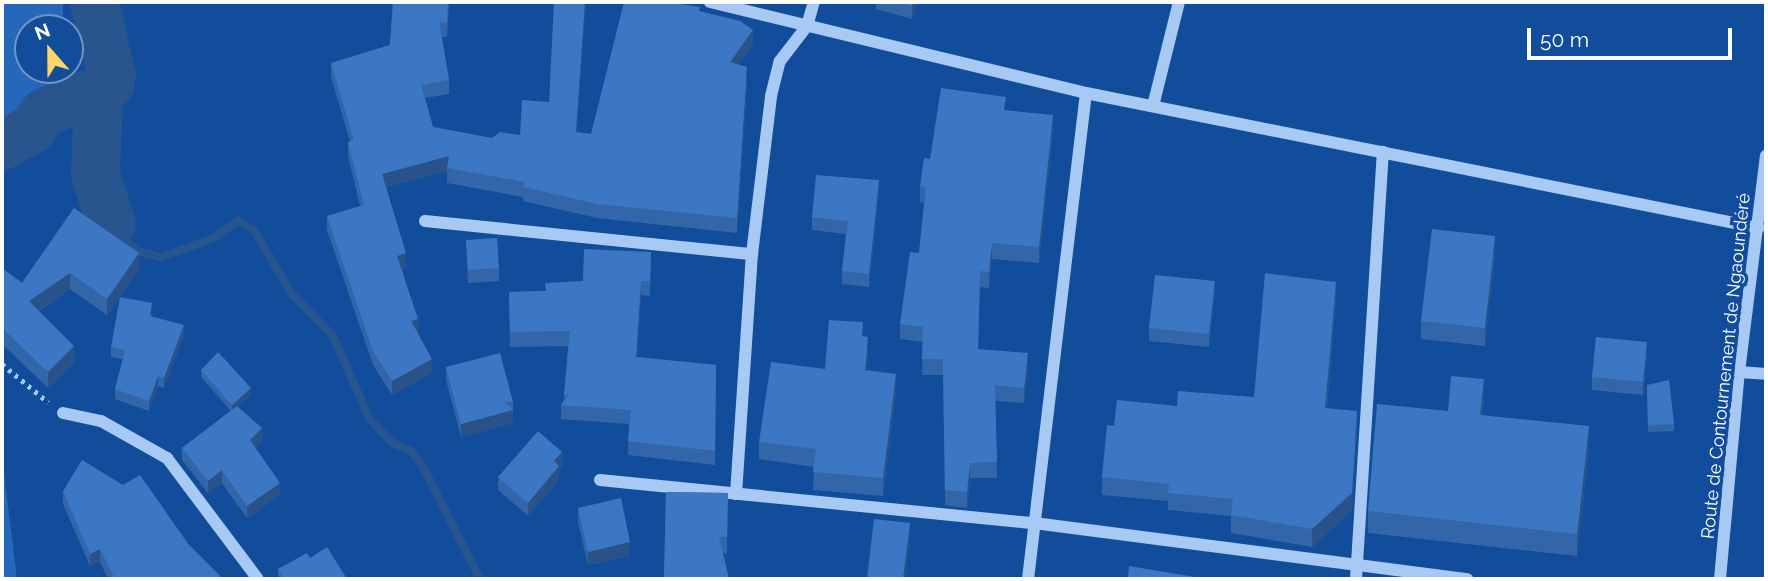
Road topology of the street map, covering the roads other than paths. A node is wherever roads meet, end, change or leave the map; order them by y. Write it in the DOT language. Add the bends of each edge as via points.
graph roads {
  1 [pos="710,2"];
  2 [pos="814,2"];
  3 [pos="1179,2"];
  4 [pos="807,26"];
  5 [pos="1086,93"];
  6 [pos="1153,106"];
  7 [pos="1383,152"];
  8 [pos="1766,156"];
  9 [pos="425,221"];
  10 [pos="1759,228"];
  11 [pos="752,254"];
  12 [pos="1739,372"];
  13 [pos="1766,374"];
  14 [pos="62,413"];
  15 [pos="600,480"];
  16 [pos="736,494"];
  17 [pos="1034,523"];
  18 [pos="1357,565"];
  19 [pos="258,579"];
  20 [pos="1028,579"];
  21 [pos="1356,579"];
  22 [pos="1467,579"];
  23 [pos="1720,579"];
  1 -- 4 [label="street"];
  2 -- 4 [label="street"];
  3 -- 6 [label="street"];
  4 -- 5 [label="street"];
  4 -- 11 [label="street" via="780,61 771,96"];
  5 -- 6 [label="street"];
  5 -- 17 [label="street"];
  6 -- 7 [label="street"];
  7 -- 10 [label="street"];
  7 -- 18 [label="street"];
  8 -- 10 [label="street, Route de Contournement de Ngaoundéré"];
  9 -- 11 [label="street"];
  10 -- 12 [label="street, Route de Contournement de Ngaoundéré"];
  11 -- 16 [label="street"];
  12 -- 13 [label="street"];
  12 -- 23 [label="street, Route de Contournement de Ngaoundéré"];
  14 -- 19 [label="street" via="100,421 167,458"];
  15 -- 16 [label="street"];
  16 -- 17 [label="street"];
  17 -- 18 [label="street"];
  17 -- 20 [label="street"];
  18 -- 21 [label="street"];
  18 -- 22 [label="street"];
}
